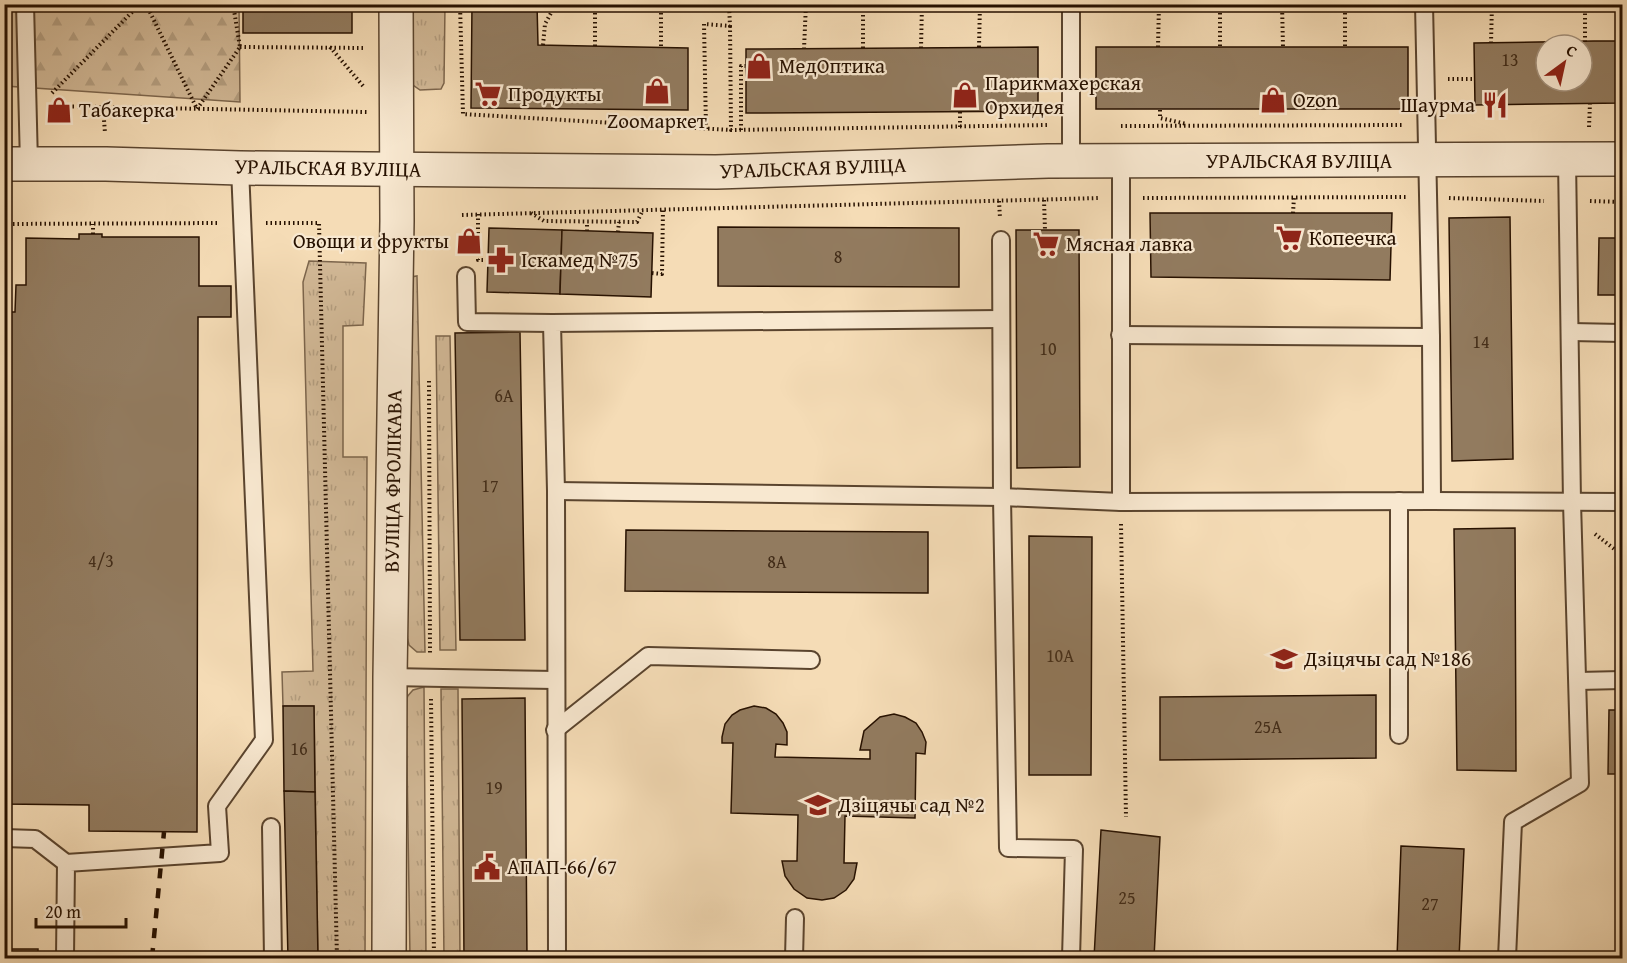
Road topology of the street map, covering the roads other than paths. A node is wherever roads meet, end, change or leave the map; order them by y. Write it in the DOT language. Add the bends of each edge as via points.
graph roads {
  1 [pos="25,4"];
  2 [pos="396,4"];
  3 [pos="1071,4"];
  4 [pos="1424,4"];
  5 [pos="1567,159"];
  6 [pos="1623,159"];
  7 [pos="1427,160"];
  8 [pos="1071,161"];
  9 [pos="1121,161"];
  10 [pos="17,164"];
  11 [pos="240,168"];
  12 [pos="397,169"];
  13 [pos="1001,240"];
  14 [pos="466,276"];
  15 [pos="1001,319"];
  16 [pos="552,323"];
  17 [pos="1571,332"];
  18 [pos="1623,333"];
  19 [pos="1120,335"];
  20 [pos="1431,338"];
  21 [pos="556,491"];
  22 [pos="1002,497"];
  23 [pos="1398,501"];
  24 [pos="1432,501"];
  25 [pos="1121,502"];
  26 [pos="1572,502"];
  27 [pos="1623,502"];
  28 [pos="811,660"];
  29 [pos="390,677"];
  30 [pos="555,680"];
  31 [pos="1623,680"];
  32 [pos="1578,681"];
  33 [pos="555,730"];
  34 [pos="1399,735"];
  35 [pos="271,827"];
  36 [pos="4,838"];
  37 [pos="66,863"];
  38 [pos="795,918"];
  39 [pos="65,958"];
  40 [pos="273,958"];
  41 [pos="389,958"];
  42 [pos="557,958"];
  43 [pos="794,958"];
  44 [pos="1071,958"];
  45 [pos="1507,958"];
  1 -- 10 [label="lane" via="33,105"];
  2 -- 12 [label="street, ВУЛІЦА ФРОЛІКАВА"];
  3 -- 8 [label="lane"];
  4 -- 7 [label="lane"];
  5 -- 6 [label="street, УРАЛЬСКАЯ ВУЛІЦА"];
  5 -- 7 [label="street, УРАЛЬСКАЯ ВУЛІЦА"];
  5 -- 17 [label="lane"];
  7 -- 9 [label="street, УРАЛЬСКАЯ ВУЛІЦА"];
  7 -- 20 [label="lane"];
  8 -- 9 [label="street, УРАЛЬСКАЯ ВУЛІЦА"];
  8 -- 12 [label="street, УРАЛЬСКАЯ ВУЛІЦА" via="716,172"];
  9 -- 19 [label="lane"];
  10 -- 11 [label="street, УРАЛЬСКАЯ ВУЛІЦА"];
  11 -- 12 [label="street, УРАЛЬСКАЯ ВУЛІЦА"];
  11 -- 37 [label="lane" via="264,740 217,806 220,853"];
  12 -- 29 [label="street, ВУЛІЦА ФРОЛІКАВА"];
  13 -- 15 [label="lane"];
  14 -- 16 [label="lane" via="467,322"];
  15 -- 16 [label="lane"];
  15 -- 22 [label="lane"];
  16 -- 21 [label="lane"];
  17 -- 18 [label="lane"];
  17 -- 26 [label="lane"];
  19 -- 20 [label="lane"];
  19 -- 25 [label="lane"];
  20 -- 24 [label="lane"];
  21 -- 22 [label="lane"];
  21 -- 30 [label="lane"];
  22 -- 25 [label="lane"];
  22 -- 44 [label="lane" via="1008,848 1074,849"];
  23 -- 24 [label="lane"];
  23 -- 25 [label="lane"];
  23 -- 34 [label="lane"];
  24 -- 26 [label="lane"];
  26 -- 27 [label="lane"];
  26 -- 32 [label="lane"];
  28 -- 33 [label="lane" via="648,656"];
  29 -- 30 [label="lane"];
  29 -- 41 [label="street, ВУЛІЦА ФРОЛІКАВА"];
  30 -- 33 [label="lane"];
  31 -- 32 [label="lane"];
  32 -- 45 [label="lane" via="1580,783 1513,822"];
  33 -- 42 [label="lane"];
  35 -- 40 [label="lane"];
  36 -- 37 [label="lane" via="36,839"];
  37 -- 39 [label="lane"];
  38 -- 43 [label="lane"];
}
